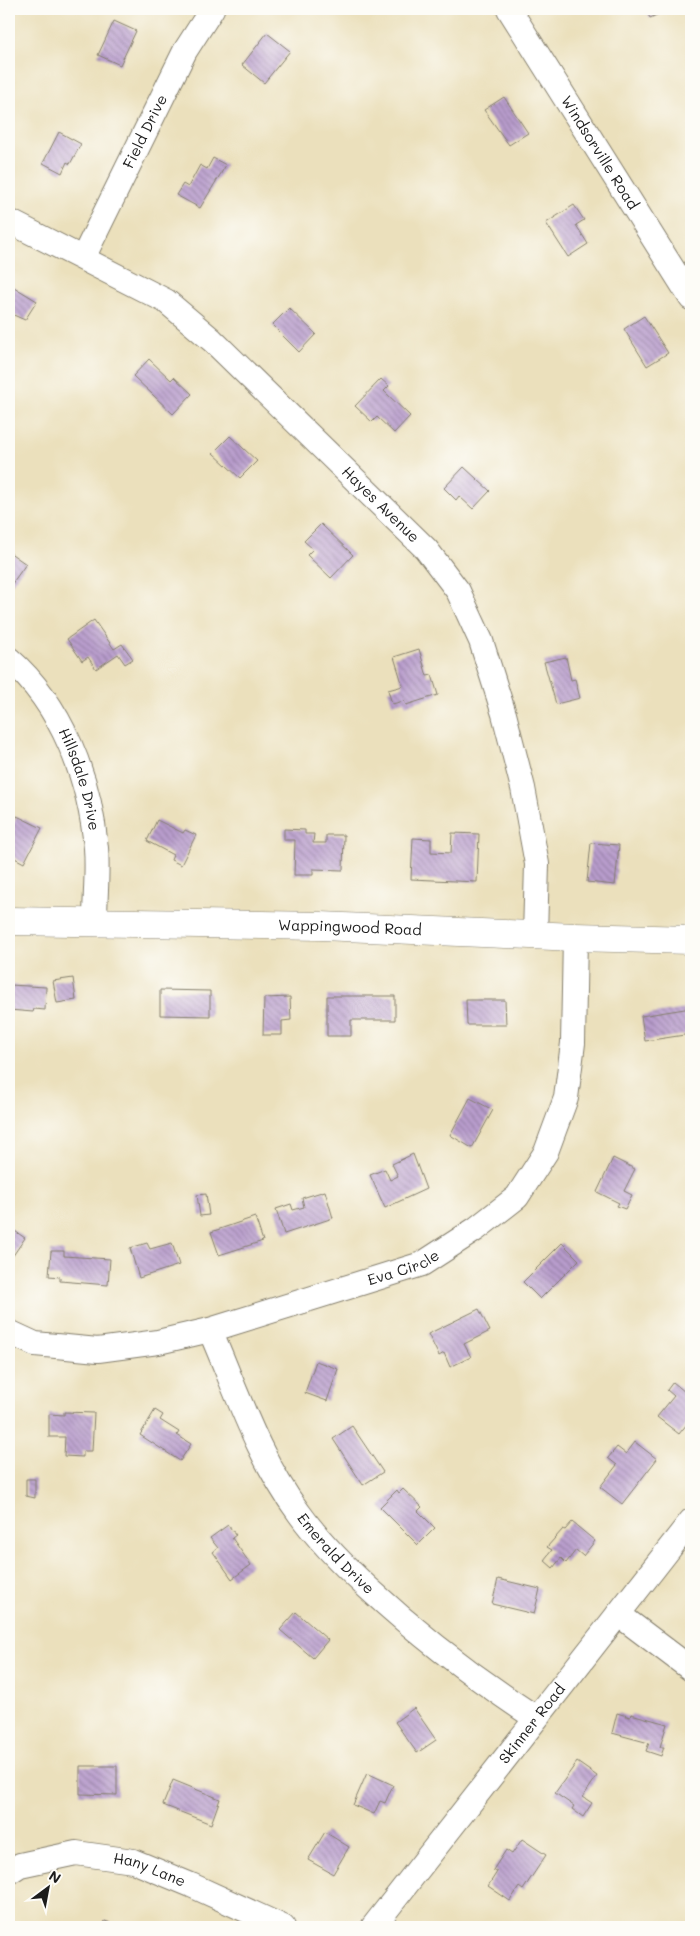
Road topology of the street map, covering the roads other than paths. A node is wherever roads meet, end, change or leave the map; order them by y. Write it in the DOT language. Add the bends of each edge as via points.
graph roads {
  1 [pos="212,9"];
  2 [pos="509,9"];
  3 [pos="9,221"];
  4 [pos="83,258"];
  5 [pos="691,298"];
  6 [pos="9,659"];
  7 [pos="9,921"];
  8 [pos="95,921"];
  9 [pos="535,935"];
  10 [pos="575,937"];
  11 [pos="691,940"];
  12 [pos="210,1330"];
  13 [pos="9,1332"];
  14 [pos="691,1521"];
  15 [pos="618,1614"];
  16 [pos="691,1669"];
  17 [pos="536,1718"];
  18 [pos="9,1872"];
  19 [pos="283,1927"];
  20 [pos="374,1927"];
  1 -- 4 [label="street, Field Drive" via="185,51"];
  2 -- 5 [label="street, Windsorville Road"];
  3 -- 4 [label="street, Hayes Avenue"];
  4 -- 9 [label="street, Hayes Avenue" via="166,301 212,340 426,548 458,591 481,641 504,714 522,788 537,864"];
  6 -- 8 [label="street, Hillsdale Drive" via="53,709 76,758 92,814"];
  7 -- 8 [label="main road, Wappingwood Road"];
  8 -- 9 [label="main road, Wappingwood Road"];
  9 -- 10 [label="main road, Wappingwood Road"];
  10 -- 11 [label="main road, Wappingwood Road"];
  10 -- 12 [label="street, Eva Circle" via="573,1044 566,1098 546,1152 517,1197 476,1229 422,1264"];
  12 -- 13 [label="street, Eva Circle" via="158,1342 98,1350 35,1344"];
  12 -- 17 [label="street, Emerald Drive" via="250,1428 298,1513 333,1556 429,1642"];
  14 -- 15 [label="street, Skinner Road"];
  15 -- 16 [label="street"];
  15 -- 17 [label="street, Skinner Road"];
  17 -- 20 [label="street, Skinner Road"];
  18 -- 19 [label="street, Hany Lane" via="20,1865 76,1852 133,1861"];
}
